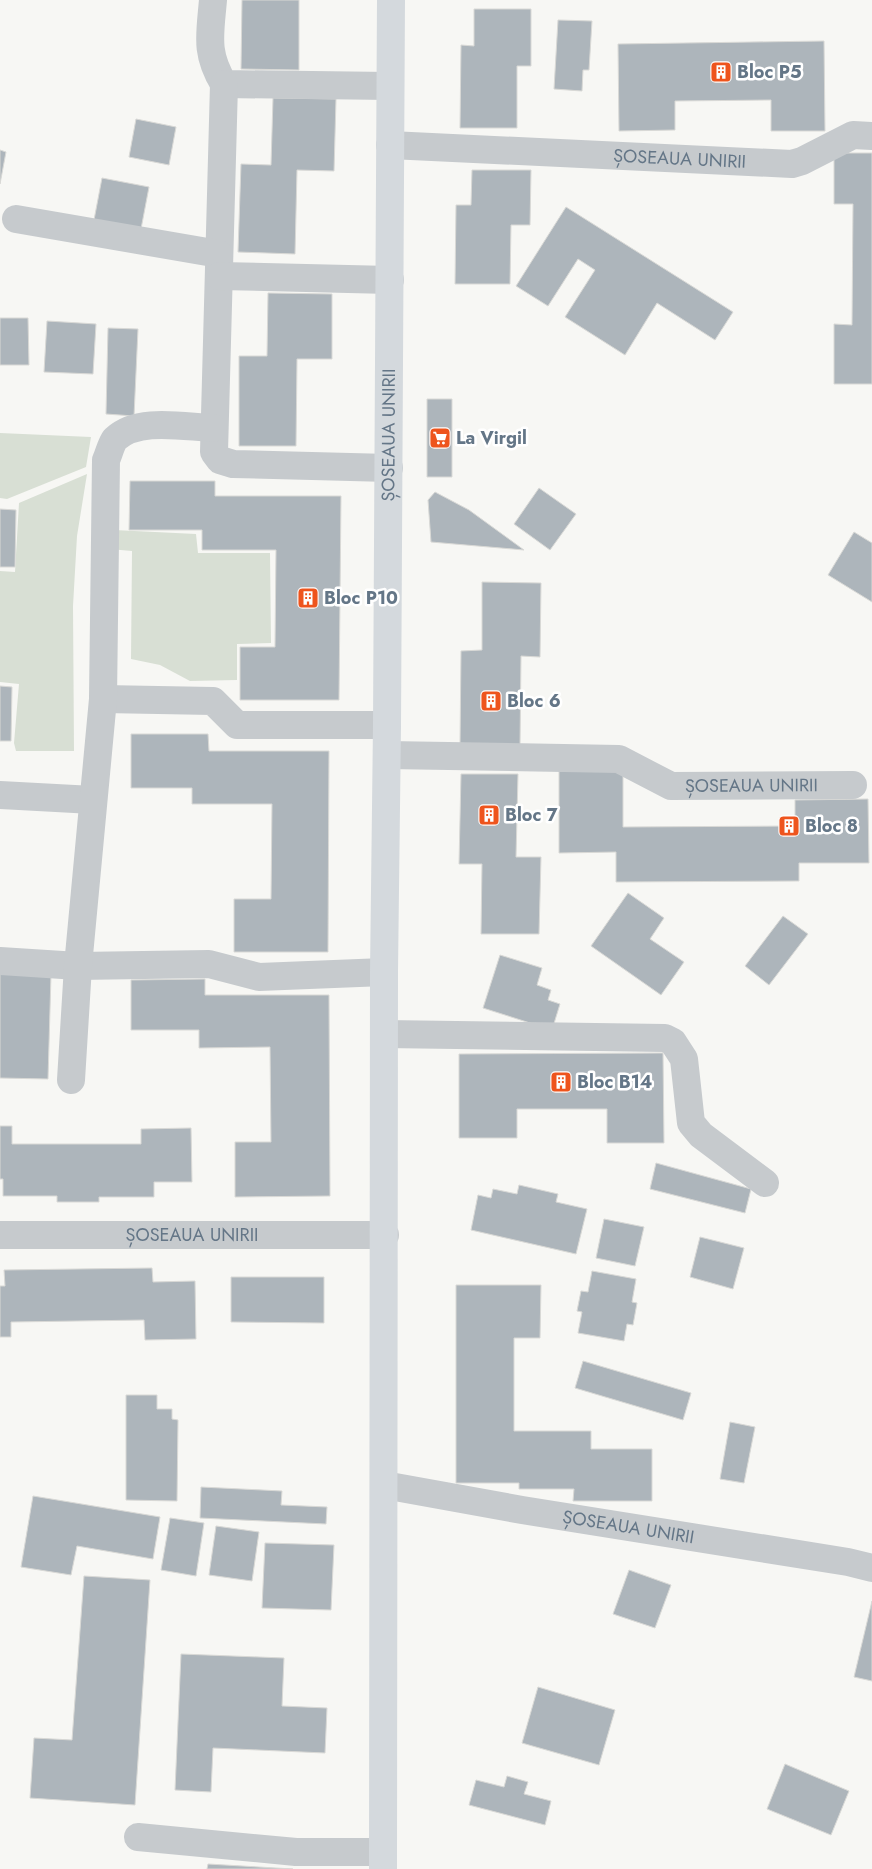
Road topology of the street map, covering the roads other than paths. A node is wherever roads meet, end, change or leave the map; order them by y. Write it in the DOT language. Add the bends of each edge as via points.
graph roads {
  1 [pos="213,0"];
  2 [pos="391,0"];
  3 [pos="224,84"];
  4 [pos="390,86"];
  5 [pos="872,136"];
  6 [pos="390,145"];
  7 [pos="16,218"];
  8 [pos="219,265"];
  9 [pos="390,280"];
  10 [pos="213,428"];
  11 [pos="389,468"];
  12 [pos="103,699"];
  13 [pos="387,726"];
  14 [pos="387,755"];
  15 [pos="853,785"];
  16 [pos="0,795"];
  17 [pos="94,800"];
  18 [pos="0,961"];
  19 [pos="78,966"];
  20 [pos="384,972"];
  21 [pos="384,1034"];
  22 [pos="71,1080"];
  23 [pos="765,1183"];
  24 [pos="0,1235"];
  25 [pos="385,1235"];
  26 [pos="384,1485"];
  27 [pos="872,1568"];
  28 [pos="138,1837"];
  29 [pos="383,1860"];
  1 -- 3 [label="street" via="210,52"];
  2 -- 4 [label="main road, ȘOSEAUA UNIRII"];
  3 -- 4 [label="street"];
  3 -- 8 [label="street"];
  4 -- 6 [label="main road, ȘOSEAUA UNIRII"];
  5 -- 6 [label="street, ȘOSEAUA UNIRII" via="853,135 792,164"];
  6 -- 9 [label="main road, ȘOSEAUA UNIRII"];
  7 -- 8 [label="street"];
  8 -- 9 [label="street"];
  8 -- 10 [label="street"];
  9 -- 11 [label="main road, ȘOSEAUA UNIRII"];
  10 -- 11 [label="street" via="214,452 220,460 233,464"];
  10 -- 12 [label="street" via="150,426 127,430 114,441 106,460"];
  11 -- 13 [label="main road, ȘOSEAUA UNIRII"];
  12 -- 13 [label="street" via="213,701 237,725"];
  12 -- 17 [label="street"];
  13 -- 14 [label="main road, ȘOSEAUA UNIRII"];
  14 -- 15 [label="street, ȘOSEAUA UNIRII" via="618,759 671,786"];
  14 -- 20 [label="main road, ȘOSEAUA UNIRII"];
  16 -- 17 [label="street"];
  17 -- 19 [label="street"];
  18 -- 19 [label="street"];
  19 -- 20 [label="street" via="209,964 259,976"];
  19 -- 22 [label="street"];
  20 -- 21 [label="main road, ȘOSEAUA UNIRII"];
  21 -- 23 [label="street" via="665,1038 673,1042 684,1059 691,1123 701,1135"];
  21 -- 25 [label="main road, ȘOSEAUA UNIRII"];
  24 -- 25 [label="street, ȘOSEAUA UNIRII"];
  25 -- 26 [label="main road, ȘOSEAUA UNIRII"];
  26 -- 27 [label="street, ȘOSEAUA UNIRII"];
  26 -- 29 [label="main road, ȘOSEAUA UNIRII"];
  28 -- 29 [label="street"];
}
